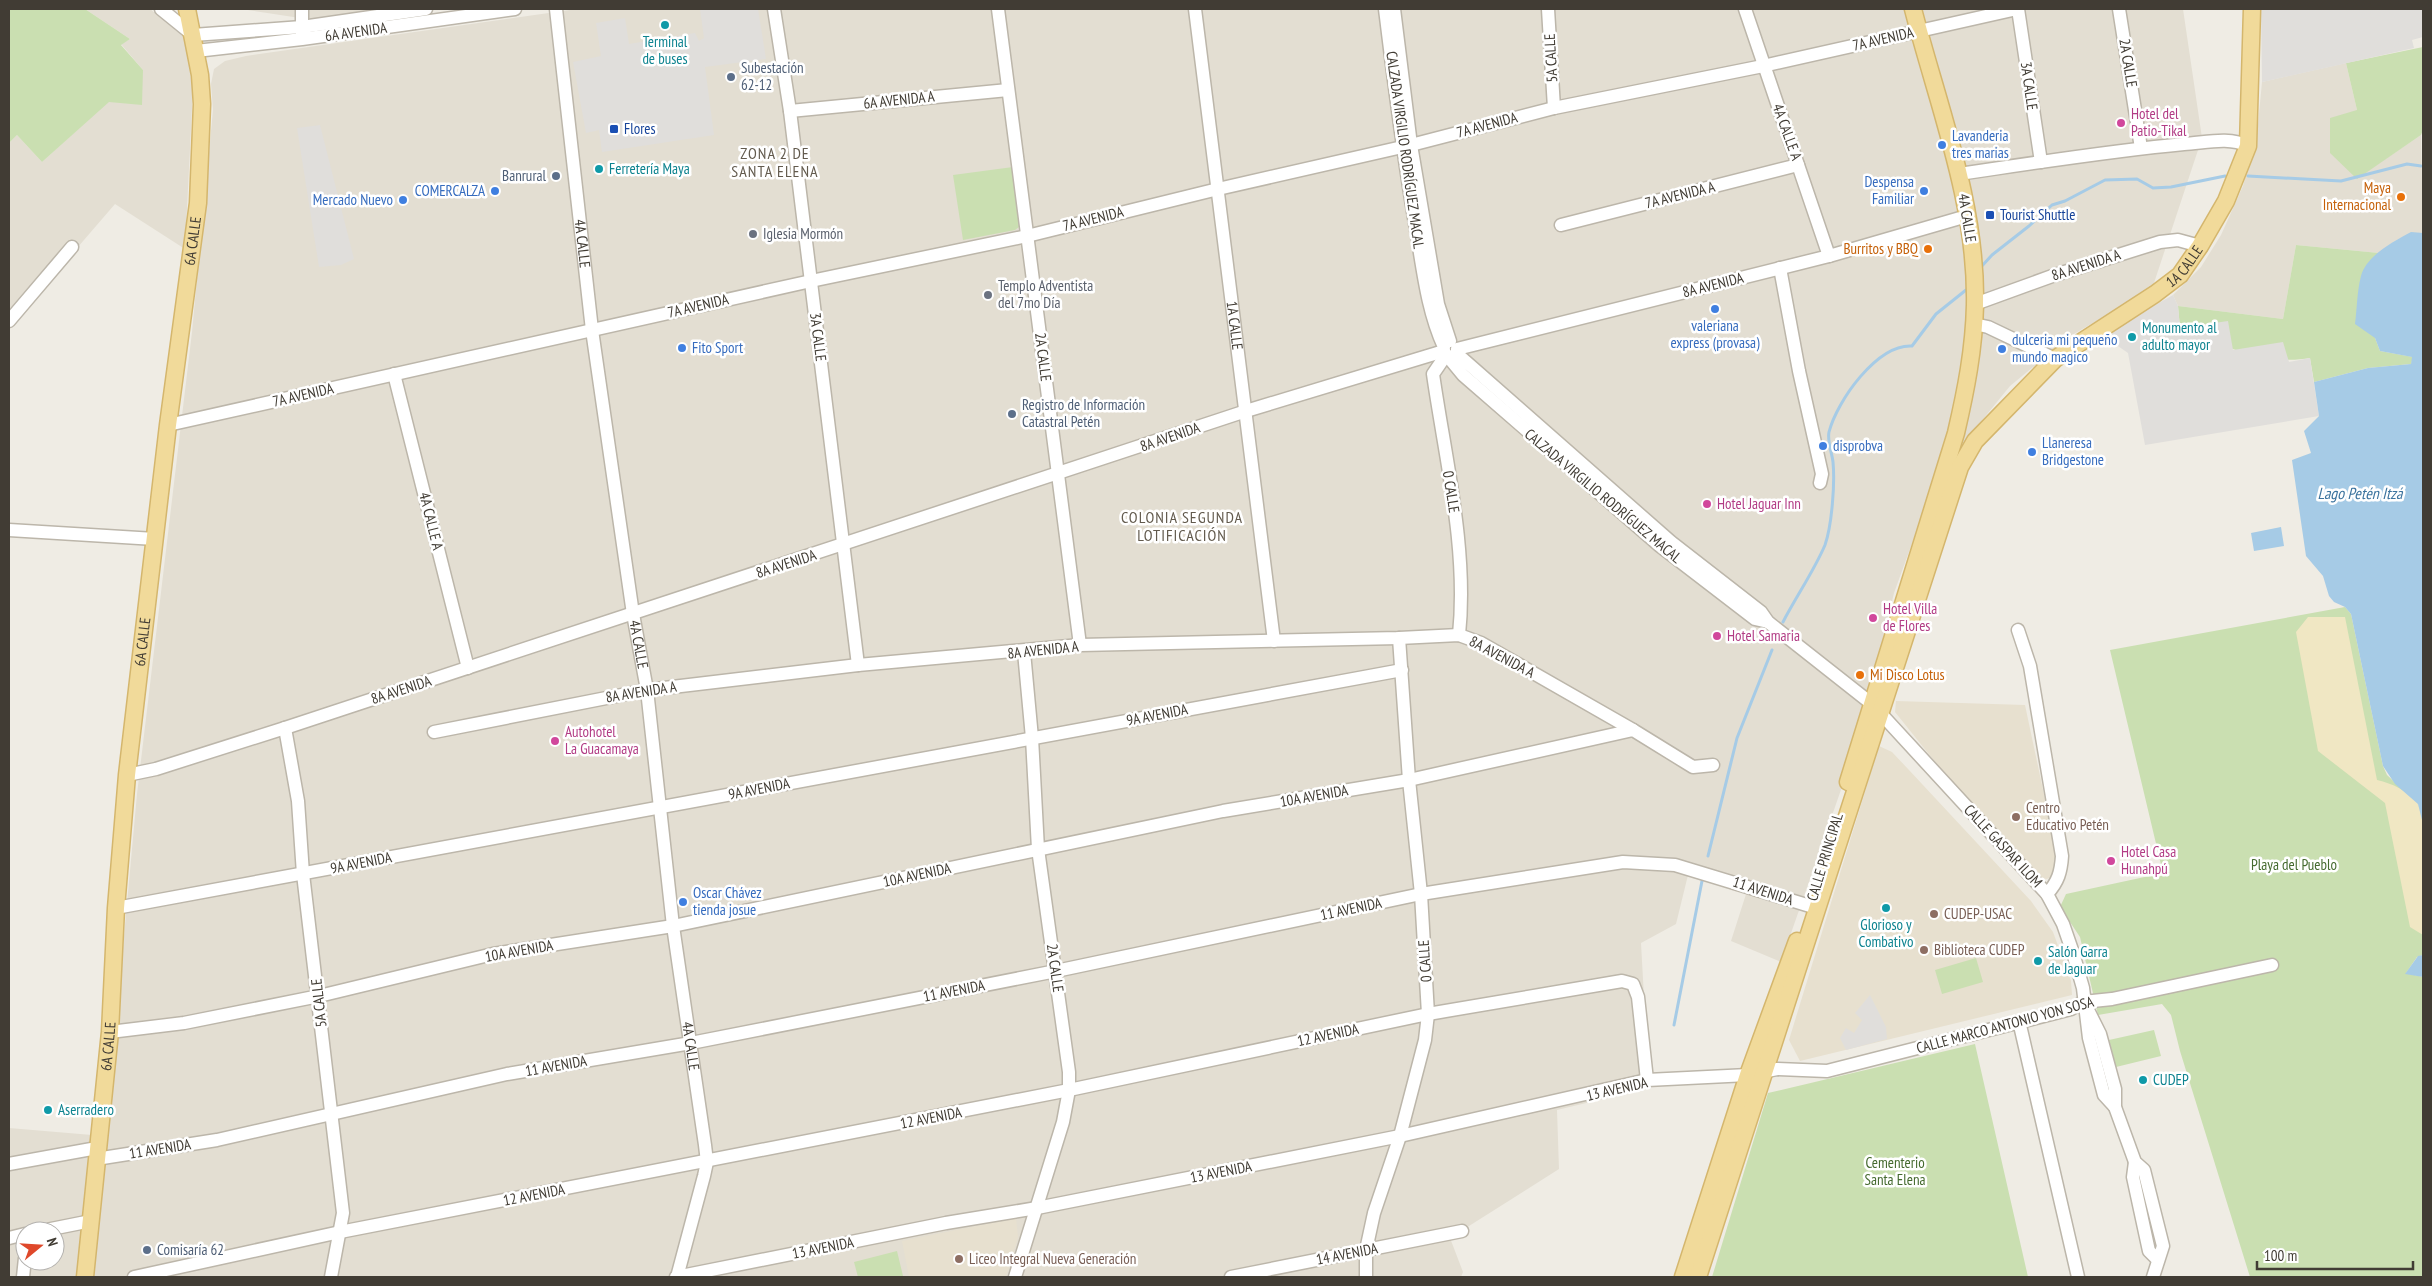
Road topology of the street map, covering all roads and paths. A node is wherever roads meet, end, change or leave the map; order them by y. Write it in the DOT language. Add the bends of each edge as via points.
graph roads {
  1 [pos="161,9"];
  2 [pos="188,9"];
  3 [pos="302,9"];
  4 [pos="426,9"];
  5 [pos="515,9"];
  6 [pos="556,9"];
  7 [pos="774,9"];
  8 [pos="998,9"];
  9 [pos="1195,9"];
  10 [pos="1385,9"];
  11 [pos="1394,9"];
  12 [pos="1548,9"];
  13 [pos="1745,9"];
  14 [pos="1913,9"];
  15 [pos="2018,9"];
  16 [pos="2119,9"];
  17 [pos="2252,9"];
  18 [pos="1919,31"];
  19 [pos="302,33"];
  20 [pos="195,43"];
  21 [pos="1763,66"];
  22 [pos="1008,90"];
  23 [pos="1554,108"];
  24 [pos="790,111"];
  25 [pos="1406,146"];
  26 [pos="2248,146"];
  27 [pos="2141,148"];
  28 [pos="2041,162"];
  29 [pos="1798,165"];
  30 [pos="1959,174"];
  31 [pos="1218,189"];
  32 [pos="1967,216"];
  33 [pos="1560,226"];
  34 [pos="1027,236"];
  35 [pos="2200,246"];
  36 [pos="72,247"];
  37 [pos="1829,256"];
  38 [pos="1780,268"];
  39 [pos="811,281"];
  40 [pos="1975,304"];
  41 [pos="9,321"];
  42 [pos="1974,324"];
  43 [pos="592,330"];
  44 [pos="1450,351"];
  45 [pos="2055,358"];
  46 [pos="394,374"];
  47 [pos="1246,411"];
  48 [pos="168,425"];
  49 [pos="1956,433"];
  50 [pos="1975,441"];
  51 [pos="1058,474"];
  52 [pos="1820,483"];
  53 [pos="9,530"];
  54 [pos="155,539"];
  55 [pos="843,545"];
  56 [pos="633,614"];
  57 [pos="2018,630"];
  58 [pos="1459,634"];
  59 [pos="1399,638"];
  60 [pos="1274,641"];
  61 [pos="1080,645"];
  62 [pos="1024,652"];
  63 [pos="858,666"];
  64 [pos="468,668"];
  65 [pos="1402,670"];
  66 [pos="647,690"];
  67 [pos="1877,709"];
  68 [pos="285,728"];
  69 [pos="1633,730"];
  70 [pos="434,732"];
  71 [pos="1032,738"];
  72 [pos="1713,765"];
  73 [pos="127,775"];
  74 [pos="1409,780"];
  75 [pos="661,807"];
  76 [pos="1038,849"];
  77 [pos="304,874"];
  78 [pos="1421,894"];
  79 [pos="2047,894"];
  80 [pos="1810,906"];
  81 [pos="116,908"];
  82 [pos="673,926"];
  83 [pos="2272,965"];
  84 [pos="1056,971"];
  85 [pos="319,996"];
  86 [pos="2083,1002"];
  87 [pos="1428,1014"];
  88 [pos="2019,1021"];
  89 [pos="110,1032"];
  90 [pos="691,1043"];
  91 [pos="1766,1071"];
  92 [pos="1748,1075"];
  93 [pos="1648,1080"];
  94 [pos="1070,1090"];
  95 [pos="330,1116"];
  96 [pos="1400,1136"];
  97 [pos="97,1153"];
  98 [pos="707,1162"];
  99 [pos="9,1164"];
  100 [pos="1037,1208"];
  101 [pos="91,1221"];
  102 [pos="65,1226"];
  103 [pos="1462,1231"];
  104 [pos="340,1232"];
  105 [pos="1366,1250"];
  106 [pos="85,1277"];
  107 [pos="134,1277"];
  108 [pos="331,1277"];
  109 [pos="676,1277"];
  110 [pos="1015,1277"];
  111 [pos="1231,1277"];
  112 [pos="1366,1277"];
  113 [pos="1683,1277"];
  114 [pos="1698,1277"];
  115 [pos="2078,1277"];
  116 [pos="2153,1277"];
  1 -- 20 [label="street"];
  2 -- 20 [label="main road, 6A CALLE"];
  3 -- 19 [label="street"];
  4 -- 19 [label="street, 6A AVENIDA"];
  5 -- 19 [label="street, 6A AVENIDA"];
  6 -- 43 [label="street, 4A CALLE"];
  7 -- 24 [label="street, 3A CALLE"];
  8 -- 22 [label="street, 2A CALLE"];
  9 -- 31 [label="street, 1A CALLE"];
  10 -- 25 [label="street, CALZADA VIRGILIO RODRÍGUEZ MACAL"];
  11 -- 25 [label="street, CALZADA VIRGILIO RODRÍGUEZ MACAL"];
  12 -- 23 [label="street, 5A CALLE"];
  13 -- 21 [label="street, 4A CALLE A"];
  14 -- 18 [label="main road, 4A CALLE"];
  15 -- 18 [label="street, 7A AVENIDA"];
  15 -- 28 [label="street, 3A CALLE"];
  16 -- 27 [label="street, 2A CALLE"];
  17 -- 26 [label="main road, 1A CALLE"];
  18 -- 21 [label="street, 7A AVENIDA"];
  18 -- 30 [label="main road, 4A CALLE"];
  19 -- 20 [label="street, 6A AVENIDA"];
  20 -- 48 [label="main road, 6A CALLE" via="202,104 198,203"];
  21 -- 23 [label="street, 7A AVENIDA"];
  21 -- 29 [label="street, 4A CALLE A"];
  22 -- 24 [label="street, 6A AVENIDA A"];
  22 -- 34 [label="street, 2A CALLE"];
  23 -- 25 [label="street, 7A AVENIDA"];
  24 -- 39 [label="street, 3A CALLE"];
  25 -- 31 [label="street, 7A AVENIDA"];
  25 -- 44 [label="street, CALZADA VIRGILIO RODRÍGUEZ MACAL" via="1427,296 1436,329"];
  26 -- 27 [label="street" via="2240,141 2224,141"];
  26 -- 35 [label="main road, 1A CALLE" via="2226,200"];
  27 -- 28 [label="street"];
  28 -- 30 [label="street"];
  29 -- 33 [label="street, 7A AVENIDA A"];
  29 -- 37 [label="street, 4A CALLE A"];
  30 -- 32 [label="main road, 4A CALLE"];
  31 -- 34 [label="street, 7A AVENIDA"];
  31 -- 47 [label="street, 1A CALLE"];
  32 -- 37 [label="street, 8A AVENIDA"];
  32 -- 40 [label="main road, 4A CALLE"];
  34 -- 39 [label="street, 7A AVENIDA"];
  34 -- 51 [label="street, 2A CALLE"];
  35 -- 40 [label="street, 8A AVENIDA A" via="2178,240 2160,242"];
  35 -- 45 [label="main road, 1A CALLE" via="2180,275"];
  36 -- 41 [label="street"];
  37 -- 38 [label="street, 8A AVENIDA"];
  38 -- 44 [label="street, 8A AVENIDA"];
  38 -- 52 [label="street" via="1822,474"];
  39 -- 43 [label="street, 7A AVENIDA"];
  39 -- 55 [label="street, 3A CALLE"];
  40 -- 42 [label="main road, 4A CALLE"];
  42 -- 45 [label="street" via="1988,327"];
  42 -- 49 [label="main road, 4A CALLE" via="1969,377"];
  43 -- 46 [label="street, 7A AVENIDA"];
  43 -- 56 [label="street, 4A CALLE"];
  44 -- 47 [label="street, 8A AVENIDA"];
  44 -- 58 [label="street, 0 CALLE" via="1433,374 1458,544 1462,605"];
  44 -- 67 [label="street, CALZADA VIRGILIO RODRÍGUEZ MACAL" via="1463,375 1660,546 1755,619 1768,622"];
  45 -- 50 [label="main road, 1A CALLE"];
  46 -- 48 [label="street, 7A AVENIDA"];
  46 -- 64 [label="street, 4A CALLE A"];
  47 -- 51 [label="street, 8A AVENIDA"];
  47 -- 60 [label="street, 1A CALLE"];
  48 -- 54 [label="main road, 6A CALLE"];
  49 -- 67 [label="main road, CALLE PRINCIPAL"];
  50 -- 67 [label="main road, CALLE PRINCIPAL" via="1960,467 1949,497"];
  51 -- 55 [label="street, 8A AVENIDA"];
  51 -- 61 [label="street, 2A CALLE"];
  53 -- 54 [label="street"];
  54 -- 73 [label="main road, 6A CALLE"];
  55 -- 56 [label="street, 8A AVENIDA"];
  55 -- 63 [label="street, 3A CALLE"];
  56 -- 64 [label="street, 8A AVENIDA"];
  56 -- 66 [label="street, 4A CALLE"];
  57 -- 79 [label="street" via="2030,666 2062,856 2056,884"];
  58 -- 59 [label="street, 8A AVENIDA A"];
  58 -- 69 [label="street, 8A AVENIDA A" via="1481,643"];
  59 -- 60 [label="street, 8A AVENIDA A"];
  59 -- 65 [label="street, 0 CALLE"];
  60 -- 61 [label="street, 8A AVENIDA A"];
  61 -- 62 [label="street, 8A AVENIDA A"];
  62 -- 63 [label="street, 8A AVENIDA A"];
  62 -- 71 [label="street, 2A CALLE"];
  63 -- 66 [label="street, 8A AVENIDA A"];
  64 -- 68 [label="street, 8A AVENIDA"];
  65 -- 71 [label="street, 9A AVENIDA"];
  65 -- 74 [label="street, 0 CALLE"];
  66 -- 70 [label="street, 8A AVENIDA A"];
  66 -- 75 [label="street, 4A CALLE"];
  67 -- 79 [label="street, CALLE GASPAR ILOM"];
  67 -- 80 [label="main road, CALLE PRINCIPAL"];
  67 -- 91 [label="main road, CALLE PRINCIPAL"];
  68 -- 73 [label="street, 8A AVENIDA" via="156,769"];
  68 -- 77 [label="street, 5A CALLE" via="298,802"];
  69 -- 72 [label="street" via="1693,768"];
  69 -- 74 [label="street, 10A AVENIDA"];
  71 -- 75 [label="street, 9A AVENIDA"];
  71 -- 76 [label="street, 2A CALLE"];
  73 -- 81 [label="main road, 6A CALLE"];
  74 -- 76 [label="street, 10A AVENIDA" via="1223,812"];
  74 -- 78 [label="street, 0 CALLE"];
  75 -- 77 [label="street, 9A AVENIDA"];
  75 -- 82 [label="street, 4A CALLE"];
  76 -- 82 [label="street, 10A AVENIDA"];
  76 -- 84 [label="street, 2A CALLE"];
  77 -- 81 [label="street, 9A AVENIDA"];
  77 -- 85 [label="street, 5A CALLE"];
  78 -- 80 [label="street, 11 AVENIDA" via="1623,862 1675,864"];
  78 -- 84 [label="street, 11 AVENIDA"];
  78 -- 87 [label="street, 0 CALLE"];
  79 -- 86 [label="street, CALLE GASPAR ILOM" via="2073,952 2083,988"];
  80 -- 92 [label="main road, CALLE PRINCIPAL"];
  81 -- 89 [label="main road, 6A CALLE"];
  82 -- 85 [label="street, 10A AVENIDA" via="493,954"];
  82 -- 90 [label="street, 4A CALLE"];
  83 -- 86 [label="street, CALLE MARCO ANTONIO YON SOSA" via="2112,999"];
  84 -- 90 [label="street, 11 AVENIDA"];
  84 -- 94 [label="street, 2A CALLE"];
  85 -- 89 [label="street, 10A AVENIDA" via="184,1023"];
  85 -- 95 [label="street, 5A CALLE"];
  86 -- 88 [label="street, CALLE MARCO ANTONIO YON SOSA" via="2072,1009"];
  86 -- 116 [label="street, CALLE GASPAR ILOM" via="2104,1095 2115,1107 2135,1162 2133,1177 2149,1251 2158,1260"];
  87 -- 93 [label="street, 12 AVENIDA" via="1622,981 1633,984 1638,997"];
  87 -- 94 [label="street, 12 AVENIDA"];
  87 -- 96 [label="street, 0 CALLE"];
  88 -- 91 [label="street, CALLE MARCO ANTONIO YON SOSA" via="1827,1071"];
  88 -- 115 [label="street"];
  89 -- 97 [label="main road, 6A CALLE"];
  90 -- 95 [label="street, 11 AVENIDA" via="507,1074"];
  90 -- 98 [label="street, 4A CALLE"];
  91 -- 92 [label="street, 13 AVENIDA"];
  91 -- 114 [label="main road, CALLE PRINCIPAL"];
  92 -- 93 [label="street, 13 AVENIDA"];
  92 -- 113 [label="main road, CALLE PRINCIPAL"];
  93 -- 96 [label="street, 13 AVENIDA"];
  94 -- 98 [label="street, 12 AVENIDA"];
  94 -- 100 [label="street, 2A CALLE"];
  95 -- 97 [label="street, 11 AVENIDA" via="216,1140"];
  95 -- 104 [label="street, 5A CALLE" via="343,1214"];
  96 -- 100 [label="street, 13 AVENIDA"];
  96 -- 105 [label="street, 0 CALLE" via="1374,1213"];
  97 -- 99 [label="street, 11 AVENIDA"];
  97 -- 101 [label="main road, 6A CALLE"];
  98 -- 104 [label="street, 12 AVENIDA"];
  98 -- 109 [label="street, 4A CALLE"];
  100 -- 109 [label="street, 13 AVENIDA" via="946,1222"];
  100 -- 110 [label="street, 2A CALLE"];
  101 -- 102 [label="street"];
  101 -- 106 [label="main road, 6A CALLE"];
  103 -- 105 [label="street, 14 AVENIDA"];
  104 -- 107 [label="street, 12 AVENIDA"];
  104 -- 108 [label="street, 5A CALLE"];
  105 -- 111 [label="street, 14 AVENIDA"];
  105 -- 112 [label="street, 0 CALLE"];
}
